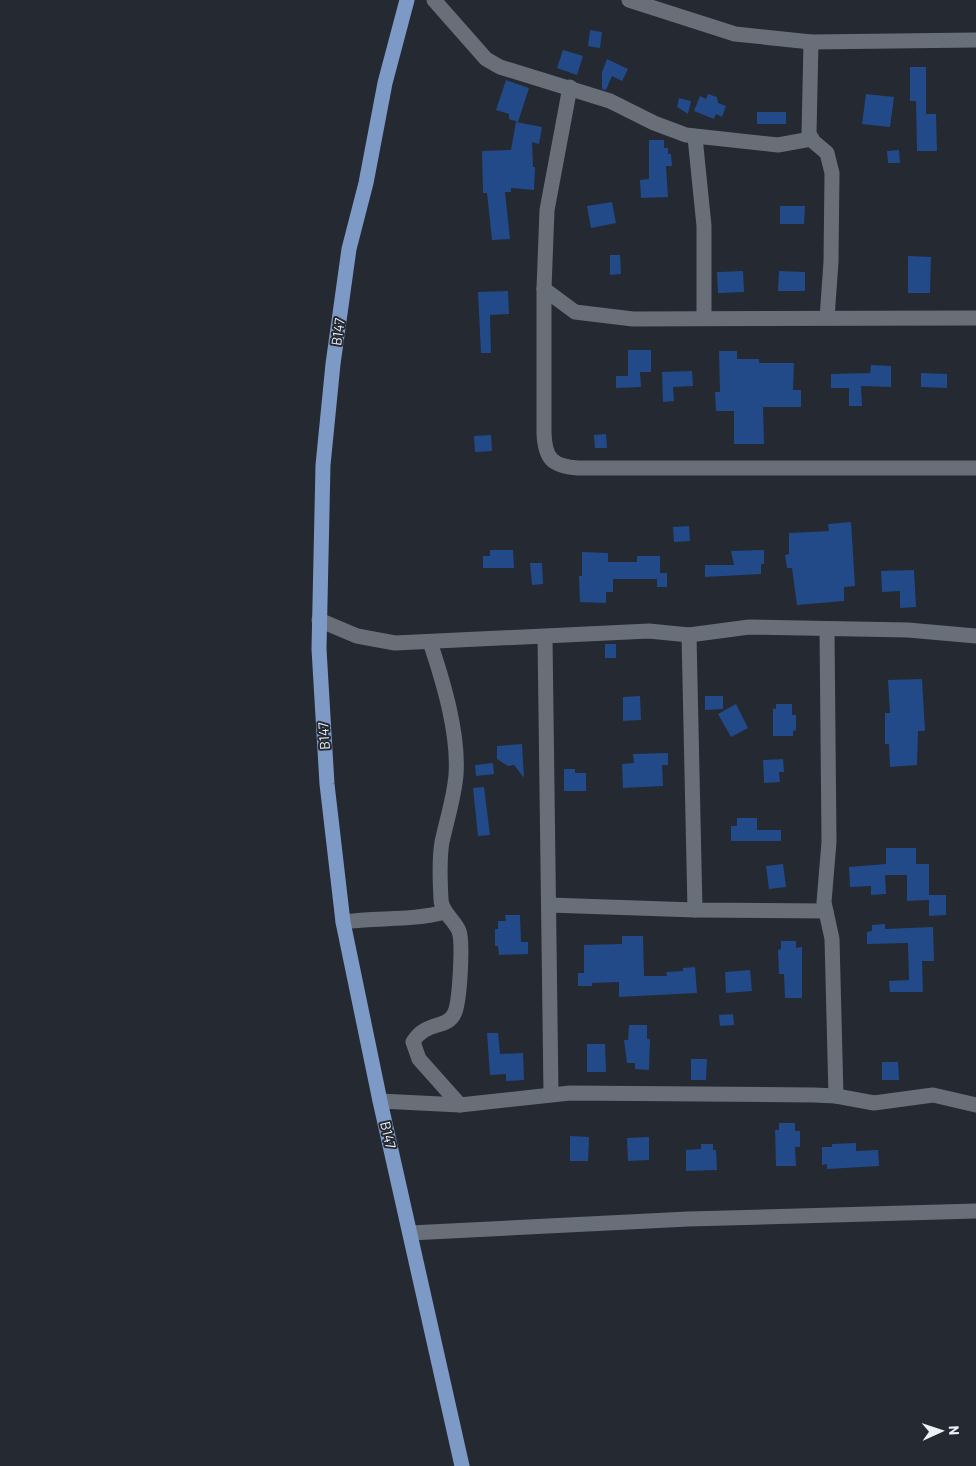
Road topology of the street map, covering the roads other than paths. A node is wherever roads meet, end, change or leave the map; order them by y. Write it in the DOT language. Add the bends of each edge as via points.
graph roads {
  1 [pos="407,0"];
  2 [pos="434,0"];
  3 [pos="628,0"];
  4 [pos="976,40"];
  5 [pos="811,42"];
  6 [pos="570,87"];
  7 [pos="695,137"];
  8 [pos="811,139"];
  9 [pos="544,289"];
  10 [pos="704,318"];
  11 [pos="826,318"];
  12 [pos="976,318"];
  13 [pos="976,468"];
  14 [pos="319,620"];
  15 [pos="826,629"];
  16 [pos="689,635"];
  17 [pos="976,636"];
  18 [pos="545,637"];
  19 [pos="430,642"];
  20 [pos="549,905"];
  21 [pos="695,910"];
  22 [pos="826,911"];
  23 [pos="445,912"];
  24 [pos="343,922"];
  25 [pos="551,1094"];
  26 [pos="836,1096"];
  27 [pos="380,1101"];
  28 [pos="460,1105"];
  29 [pos="976,1105"];
  30 [pos="976,1211"];
  31 [pos="410,1233"];
  32 [pos="462,1466"];
  1 -- 14 [label="main road, B147 / B147" via="349,249 323,465"];
  2 -- 6 [label="street" via="486,59 500,67"];
  3 -- 5 [label="street" via="735,34"];
  4 -- 5 [label="street"];
  5 -- 8 [label="street" via="807,124"];
  6 -- 7 [label="street"];
  6 -- 9 [label="street" via="547,210"];
  7 -- 8 [label="street" via="778,145"];
  7 -- 10 [label="street" via="704,226"];
  8 -- 11 [label="street" via="827,154 832,173 831,262"];
  9 -- 10 [label="street" via="570,310 596,316 655,320"];
  9 -- 13 [label="street" via="544,442 549,456 558,465 578,468"];
  10 -- 11 [label="street"];
  11 -- 12 [label="street"];
  14 -- 19 [label="street" via="368,639"];
  14 -- 24 [label="main road, B147 / B147" via="327,784"];
  15 -- 16 [label="street" via="749,627"];
  15 -- 17 [label="street" via="908,630"];
  15 -- 22 [label="street"];
  16 -- 18 [label="street" via="649,631"];
  16 -- 21 [label="street"];
  18 -- 19 [label="street"];
  18 -- 20 [label="street"];
  19 -- 23 [label="street" via="442,679 456,757 455,789 441,850 441,902"];
  20 -- 21 [label="street"];
  20 -- 25 [label="street"];
  21 -- 22 [label="street"];
  22 -- 26 [label="street" via="832,939"];
  23 -- 24 [label="street" via="413,919 376,918"];
  23 -- 28 [label="street" via="460,933 456,1008 449,1021 425,1028 412,1042 419,1059"];
  24 -- 27 [label="main road, B147 / B147"];
  25 -- 26 [label="street"];
  25 -- 28 [label="street"];
  26 -- 29 [label="street" via="874,1102 933,1095"];
  27 -- 28 [label="street"];
  27 -- 31 [label="main road, B147 / B147"];
  30 -- 31 [label="street"];
  31 -- 32 [label="main road, B147 / B147"];
}
